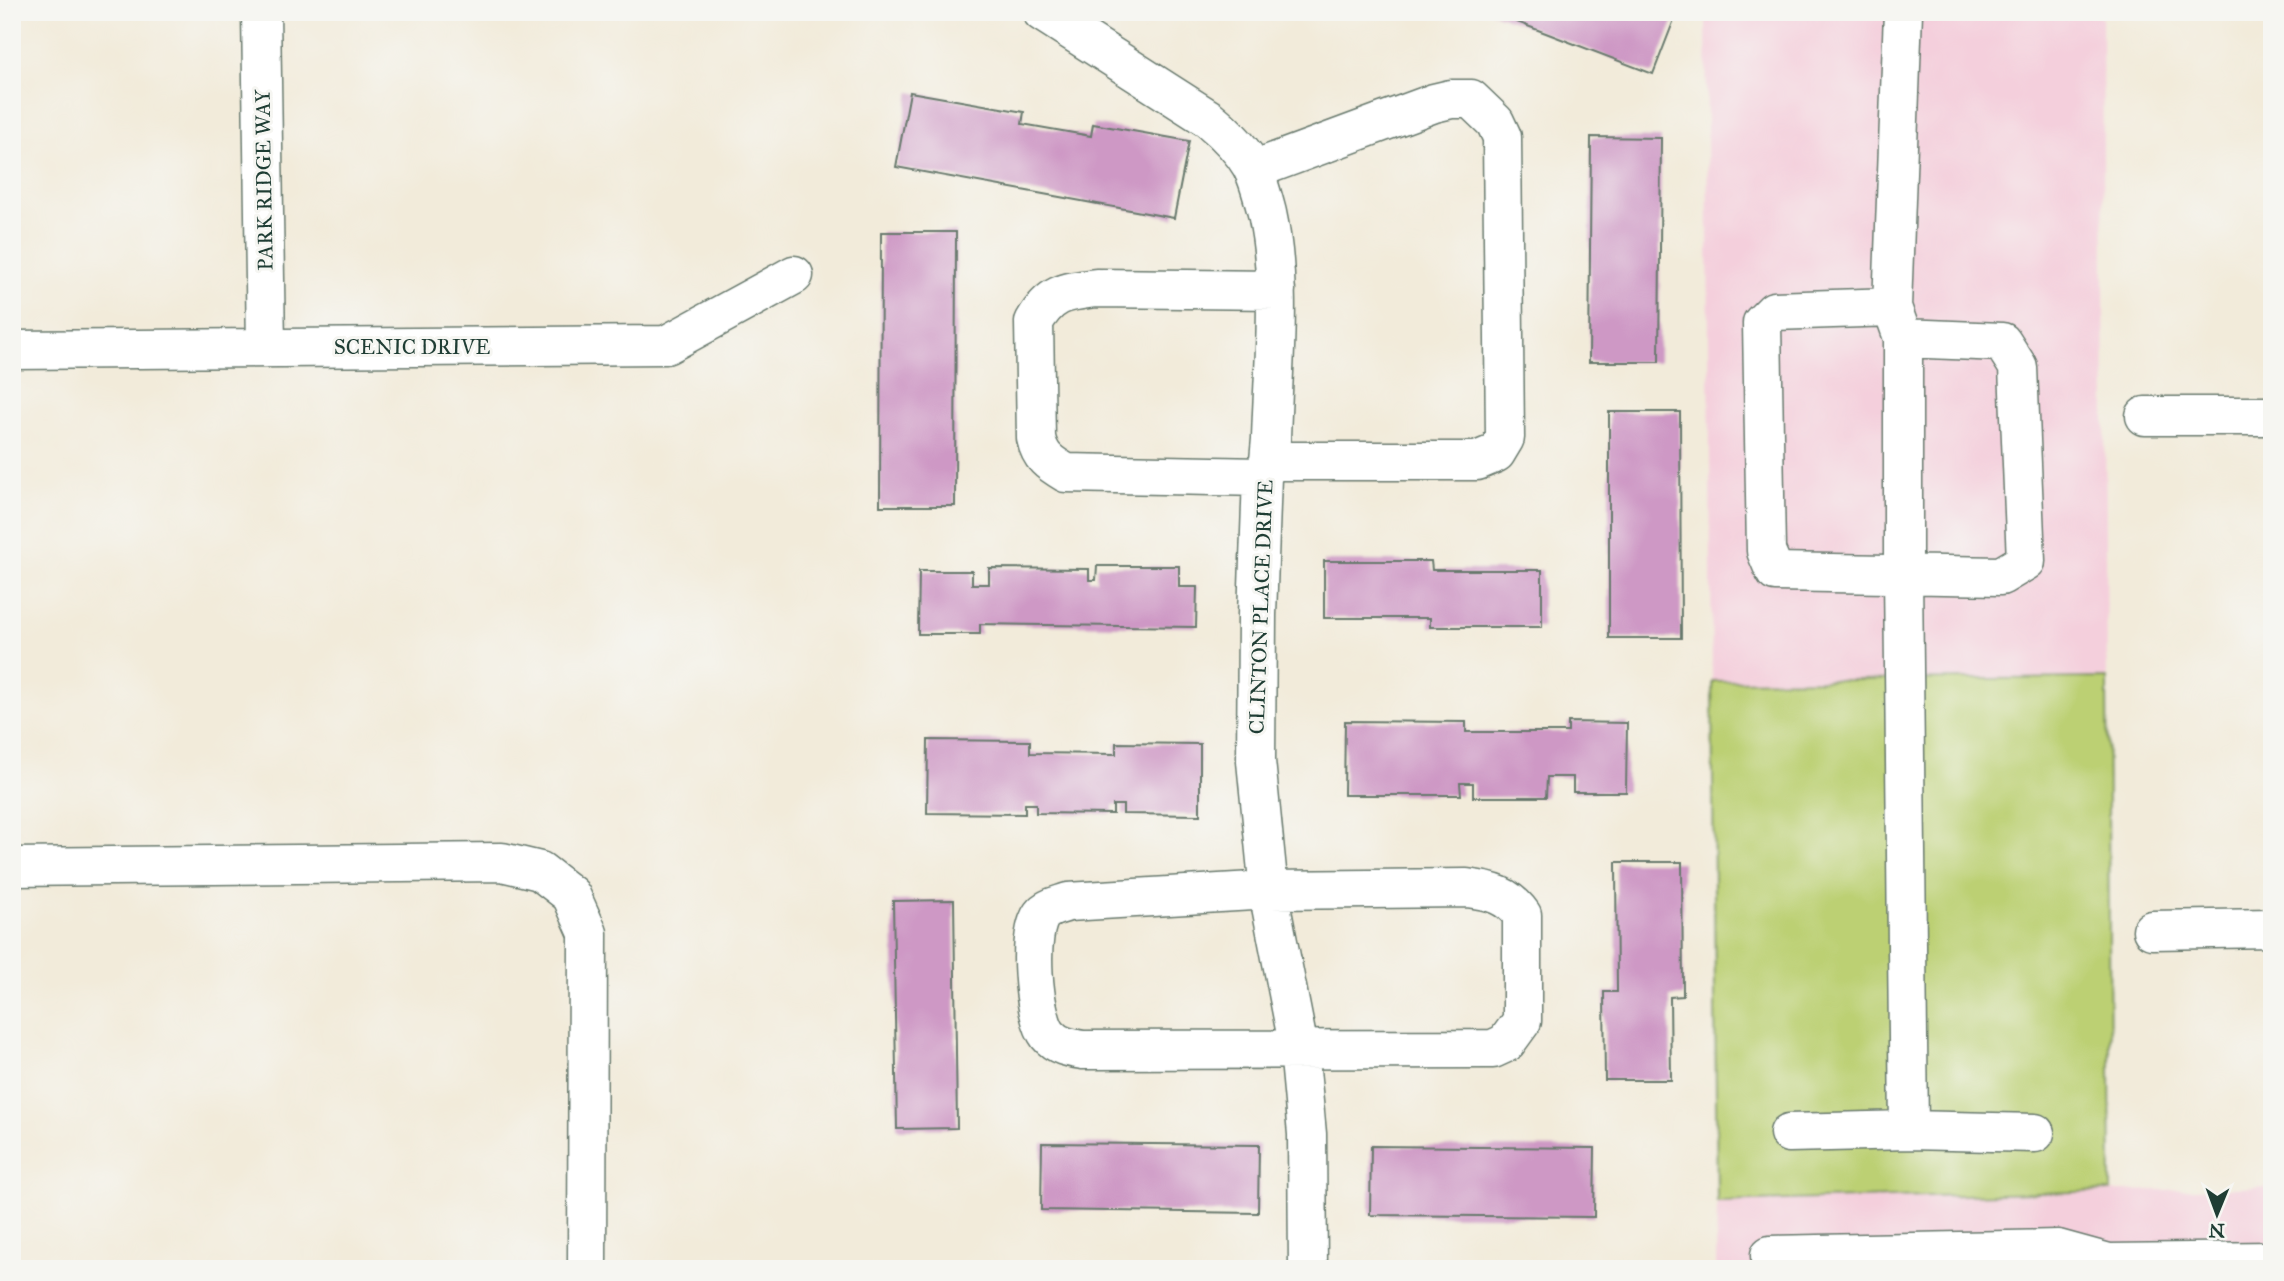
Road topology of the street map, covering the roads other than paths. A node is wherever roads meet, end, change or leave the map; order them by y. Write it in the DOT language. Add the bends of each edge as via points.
graph roads {
  1 [pos="261,12"];
  2 [pos="1042,12"];
  3 [pos="1903,12"];
  4 [pos="1253,170"];
  5 [pos="794,275"];
  6 [pos="1276,290"];
  7 [pos="1898,323"];
  8 [pos="266,348"];
  9 [pos="12,350"];
  10 [pos="2146,416"];
  11 [pos="2272,416"];
  12 [pos="1266,469"];
  13 [pos="1903,574"];
  14 [pos="12,867"];
  15 [pos="1270,890"];
  16 [pos="2272,928"];
  17 [pos="2152,930"];
  18 [pos="1299,1049"];
  19 [pos="1909,1130"];
  20 [pos="1789,1133"];
  21 [pos="2035,1133"];
  22 [pos="2272,1261"];
  23 [pos="587,1269"];
  24 [pos="1308,1269"];
  25 [pos="1771,1269"];
  1 -- 8 [label="street, PARK RIDGE WAY"];
  2 -- 4 [label="street, CLINTON PLACE DRIVE" via="1209,119"];
  3 -- 7 [label="street"];
  4 -- 6 [label="street, CLINTON PLACE DRIVE" via="1271,233"];
  4 -- 12 [label="street" via="1451,99 1471,100 1495,122 1502,137 1506,438 1496,453 1477,461"];
  5 -- 8 [label="street, SCENIC DRIVE" via="666,345"];
  6 -- 12 [label="street, CLINTON PLACE DRIVE"];
  6 -- 12 [label="street" via="1070,291 1054,297 1034,322 1036,438 1039,451 1052,465 1066,473"];
  7 -- 13 [label="street"];
  7 -- 13 [label="street" via="2002,342 2018,367 2026,561 2000,576"];
  7 -- 13 [label="street" via="1773,311 1762,323 1766,551 1775,572"];
  8 -- 9 [label="street, SCENIC DRIVE"];
  10 -- 11 [label="street"];
  12 -- 15 [label="street, CLINTON PLACE DRIVE" via="1257,615 1256,761"];
  13 -- 19 [label="street"];
  14 -- 23 [label="street" via="502,862 540,871 572,895 588,933"];
  15 -- 18 [label="street, CLINTON PLACE DRIVE"];
  15 -- 18 [label="street" via="1467,888 1502,895 1522,915 1522,1021 1506,1043 1493,1049"];
  15 -- 18 [label="street" via="1068,902 1050,908 1034,929 1036,1004 1049,1036 1064,1047"];
  16 -- 17 [label="street"];
  18 -- 24 [label="street, CLINTON PLACE DRIVE" via="1307,1134"];
  19 -- 20 [label="street"];
  19 -- 21 [label="street"];
  22 -- 25 [label="street" via="2109,1263 2058,1249 1770,1255"];
}
